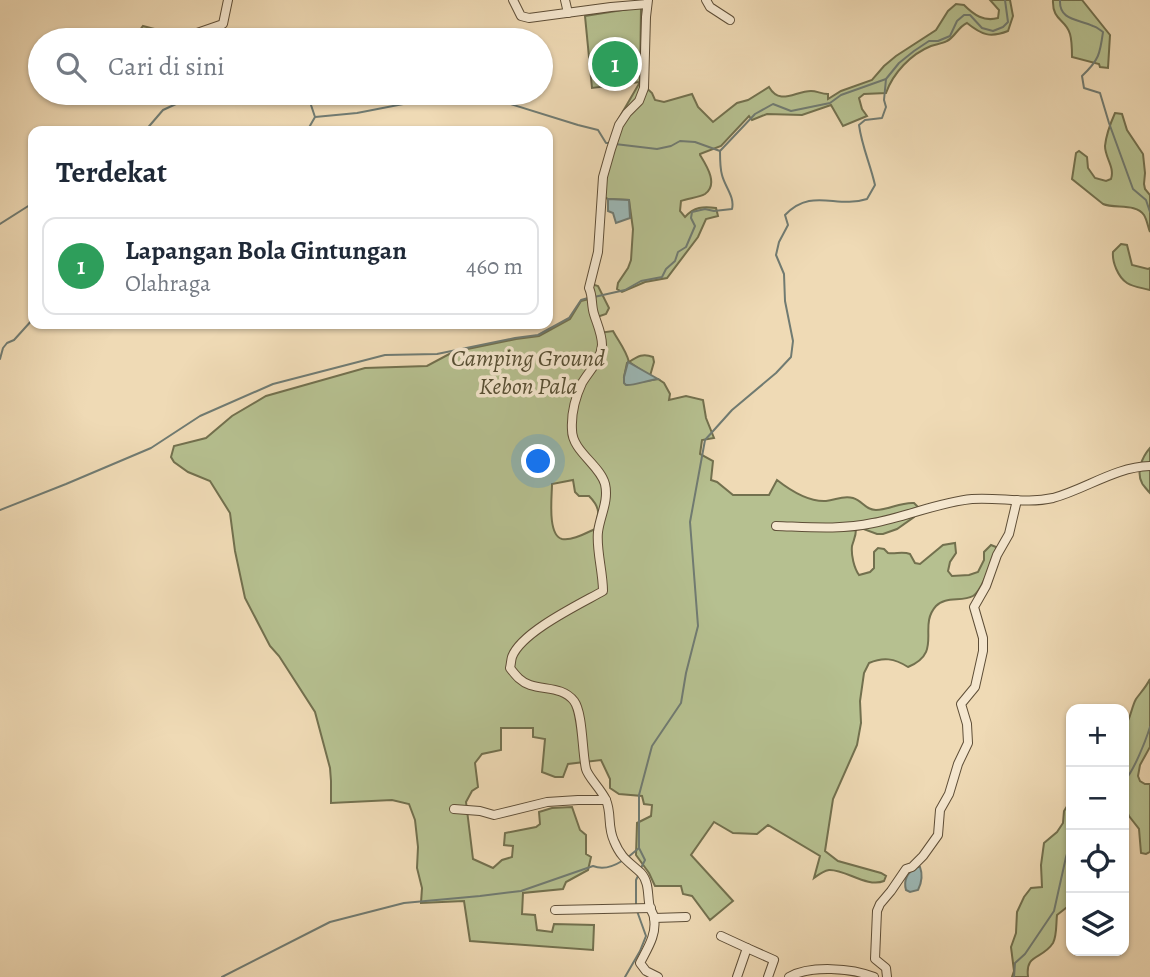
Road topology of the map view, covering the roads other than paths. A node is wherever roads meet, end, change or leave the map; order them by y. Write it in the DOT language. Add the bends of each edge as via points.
graph roads {
  1 [pos="228,0"];
  2 [pos="513,0"];
  3 [pos="565,0"];
  4 [pos="706,0"];
  5 [pos="648,2"];
  6 [pos="601,4"];
  7 [pos="568,13"];
  8 [pos="730,20"];
  9 [pos="211,28"];
  10 [pos="1150,466"];
  11 [pos="1017,500"];
  12 [pos="776,526"];
  13 [pos="606,800"];
  14 [pos="454,809"];
  15 [pos="650,908"];
  16 [pos="555,910"];
  17 [pos="685,917"];
  18 [pos="654,918"];
  19 [pos="721,936"];
  20 [pos="747,948"];
  21 [pos="658,977"];
  22 [pos="737,977"];
  23 [pos="768,977"];
  24 [pos="789,977"];
  25 [pos="874,977"];
  26 [pos="887,977"];
  1 -- 9 [label="street" via="223,24"];
  2 -- 7 [label="street" via="525,18"];
  3 -- 7 [label="street"];
  4 -- 8 [label="street"];
  5 -- 6 [label="street"];
  5 -- 13 [label="street" via="644,88 615,135 603,177 598,252 589,288 602,346 573,408 572,434 605,484 598,533 603,591 534,632 512,656 510,668 528,685 568,694 576,705 587,772"];
  6 -- 7 [label="street"];
  10 -- 11 [label="street" via="1119,472 1054,497"];
  11 -- 12 [label="street" via="972,499 853,526"];
  11 -- 26 [label="street" via="1009,534 974,607 983,651 975,687 961,704 968,743 940,810 938,835 906,869 877,911 875,959 886,968"];
  13 -- 14 [label="street" via="547,802 494,815"];
  13 -- 15 [label="street" via="609,831 649,888"];
  15 -- 16 [label="street"];
  15 -- 18 [label="street"];
  17 -- 18 [label="street"];
  18 -- 21 [label="street" via="652,940 640,963"];
  19 -- 20 [label="street"];
  20 -- 22 [label="street"];
  20 -- 23 [label="street" via="774,960"];
  24 -- 25 [label="street" via="807,971 844,970"];
}
